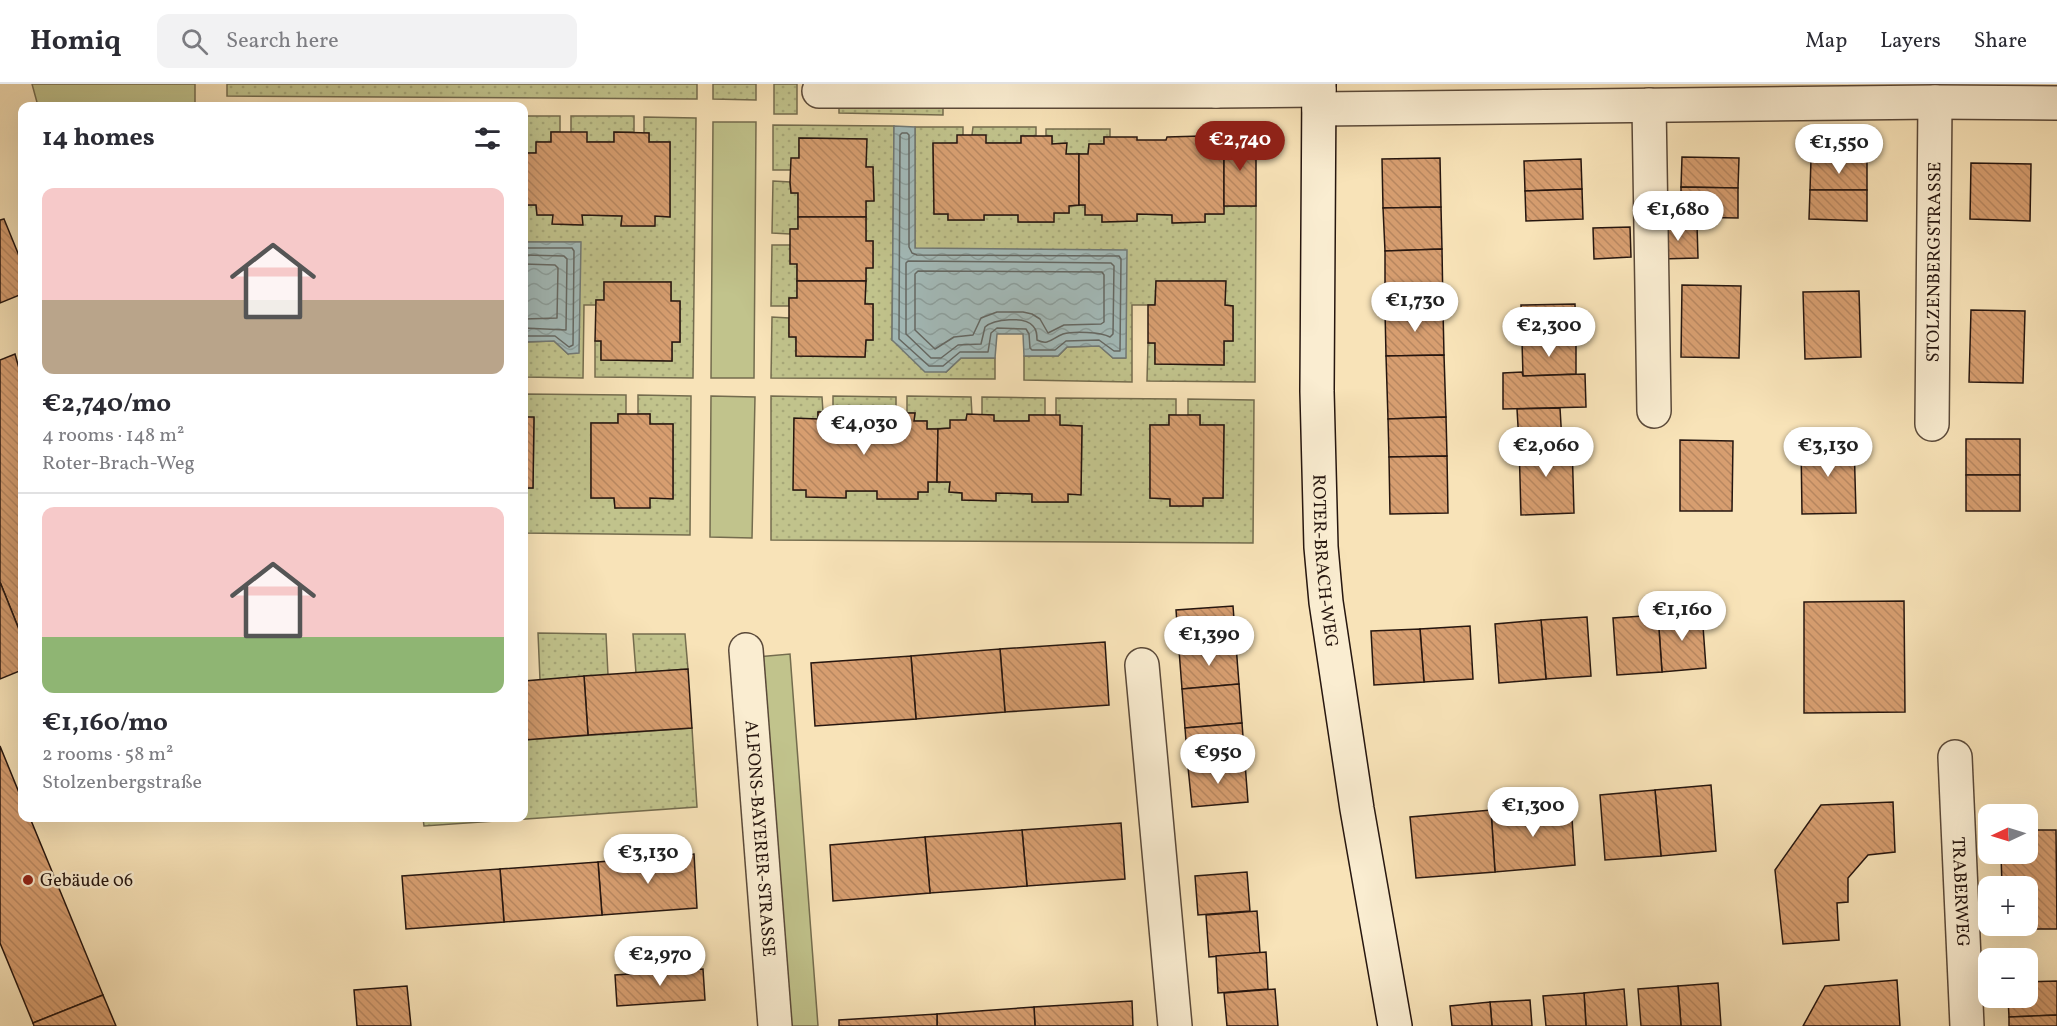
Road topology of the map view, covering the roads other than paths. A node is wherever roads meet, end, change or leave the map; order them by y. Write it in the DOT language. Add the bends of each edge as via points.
graph roads {
  1 [pos="1216,88"];
  2 [pos="819,91"];
  3 [pos="1319,94"];
  4 [pos="1935,102"];
  5 [pos="2057,103"];
  6 [pos="1649,105"];
  7 [pos="1654,411"];
  8 [pos="1932,424"];
  9 [pos="746,650"];
  10 [pos="1142,665"];
  11 [pos="1955,757"];
  12 [pos="775,1026"];
  13 [pos="1175,1026"];
  14 [pos="1395,1026"];
  15 [pos="1967,1026"];
  1 -- 2 [label="street"];
  1 -- 3 [label="street"];
  3 -- 6 [label="street"];
  3 -- 14 [label="street, ROTER-BRACH-WEG" via="1317,391 1322,558 1357,809"];
  4 -- 5 [label="street"];
  4 -- 6 [label="street"];
  4 -- 8 [label="street, STOLZENBERGSTRASSE"];
  6 -- 7 [label="street"];
  9 -- 12 [label="street, ALFONS-BAYERER-STRASSE"];
  10 -- 13 [label="street"];
  11 -- 15 [label="street, TRABERWEG"];
}
